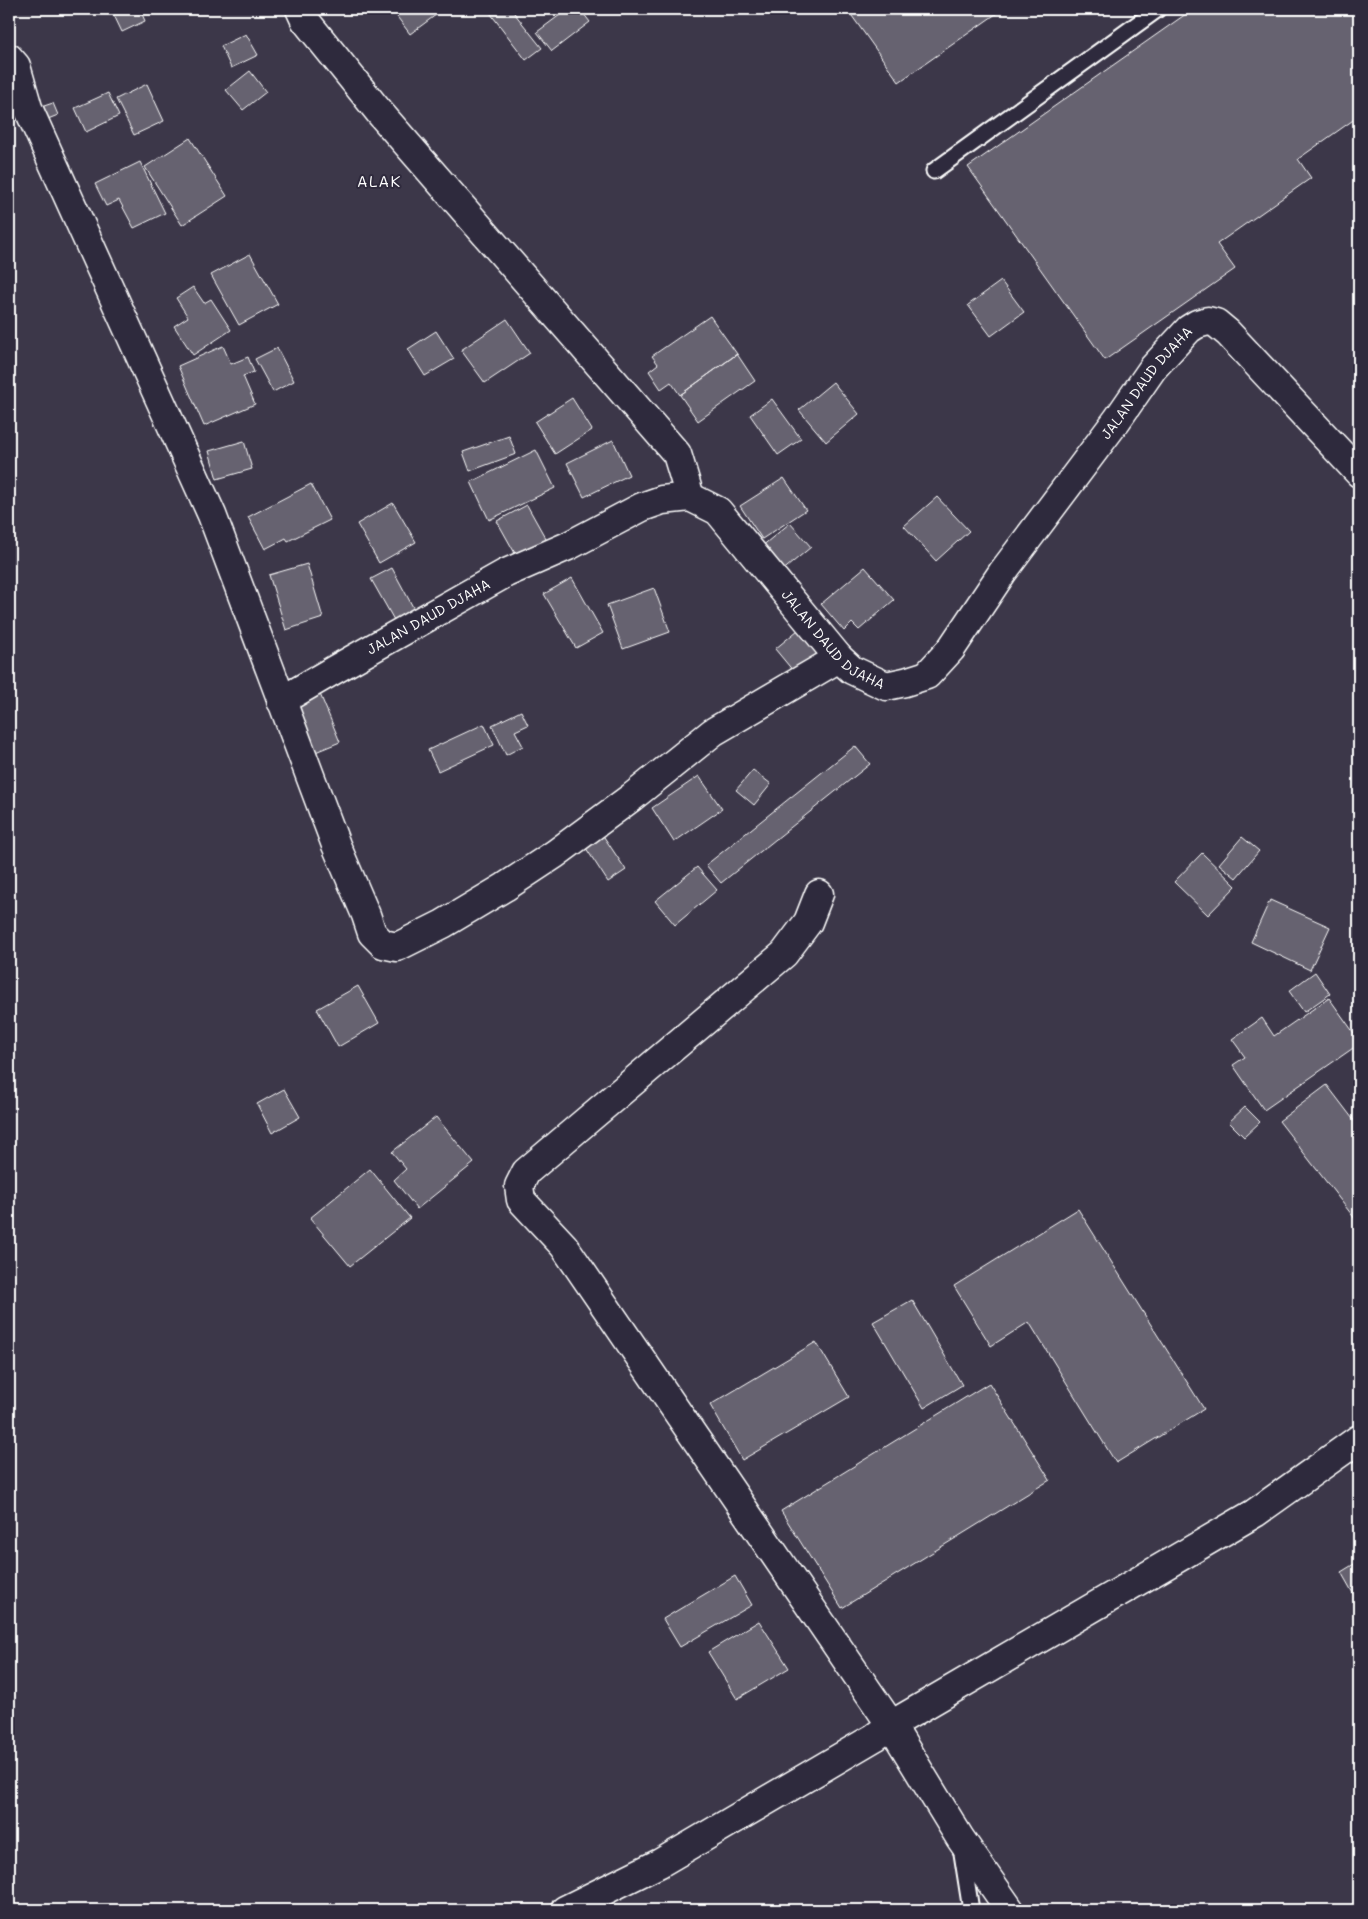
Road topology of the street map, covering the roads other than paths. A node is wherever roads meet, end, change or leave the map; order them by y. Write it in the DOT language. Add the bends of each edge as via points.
graph roads {
  1 [pos="300,9"];
  2 [pos="1158,9"];
  3 [pos="9,58"];
  4 [pos="934,171"];
  5 [pos="1359,474"];
  6 [pos="690,496"];
  7 [pos="839,658"];
  8 [pos="281,701"];
  9 [pos="819,894"];
  10 [pos="1359,1438"];
  11 [pos="891,1725"];
  12 [pos="960,1838"];
  13 [pos="565,1910"];
  14 [pos="971,1910"];
  15 [pos="1010,1910"];
  1 -- 6 [label="street" via="305,20 380,113 677,454"];
  2 -- 4 [label="lane"];
  3 -- 8 [label="street" via="16,66 28,108 212,515"];
  5 -- 7 [label="street, JALAN DAUD DJAHA" via="1228,333 1216,323 1197,324 1153,368 951,649 927,675 886,686 852,670"];
  6 -- 7 [label="street, JALAN DAUD DJAHA" via="718,511"];
  6 -- 8 [label="street, JALAN DAUD DJAHA" via="642,507 506,574"];
  7 -- 8 [label="street" via="713,732 632,797 505,888 397,947 384,944 372,933"];
  9 -- 11 [label="street" via="808,922 784,954 526,1172 520,1186 521,1200 564,1246"];
  10 -- 11 [label="street" via="1255,1513"];
  11 -- 12 [label="street"];
  11 -- 13 [label="street" via="876,1737 660,1863"];
  12 -- 14 [label="lane"];
  12 -- 15 [label="street"];
}
